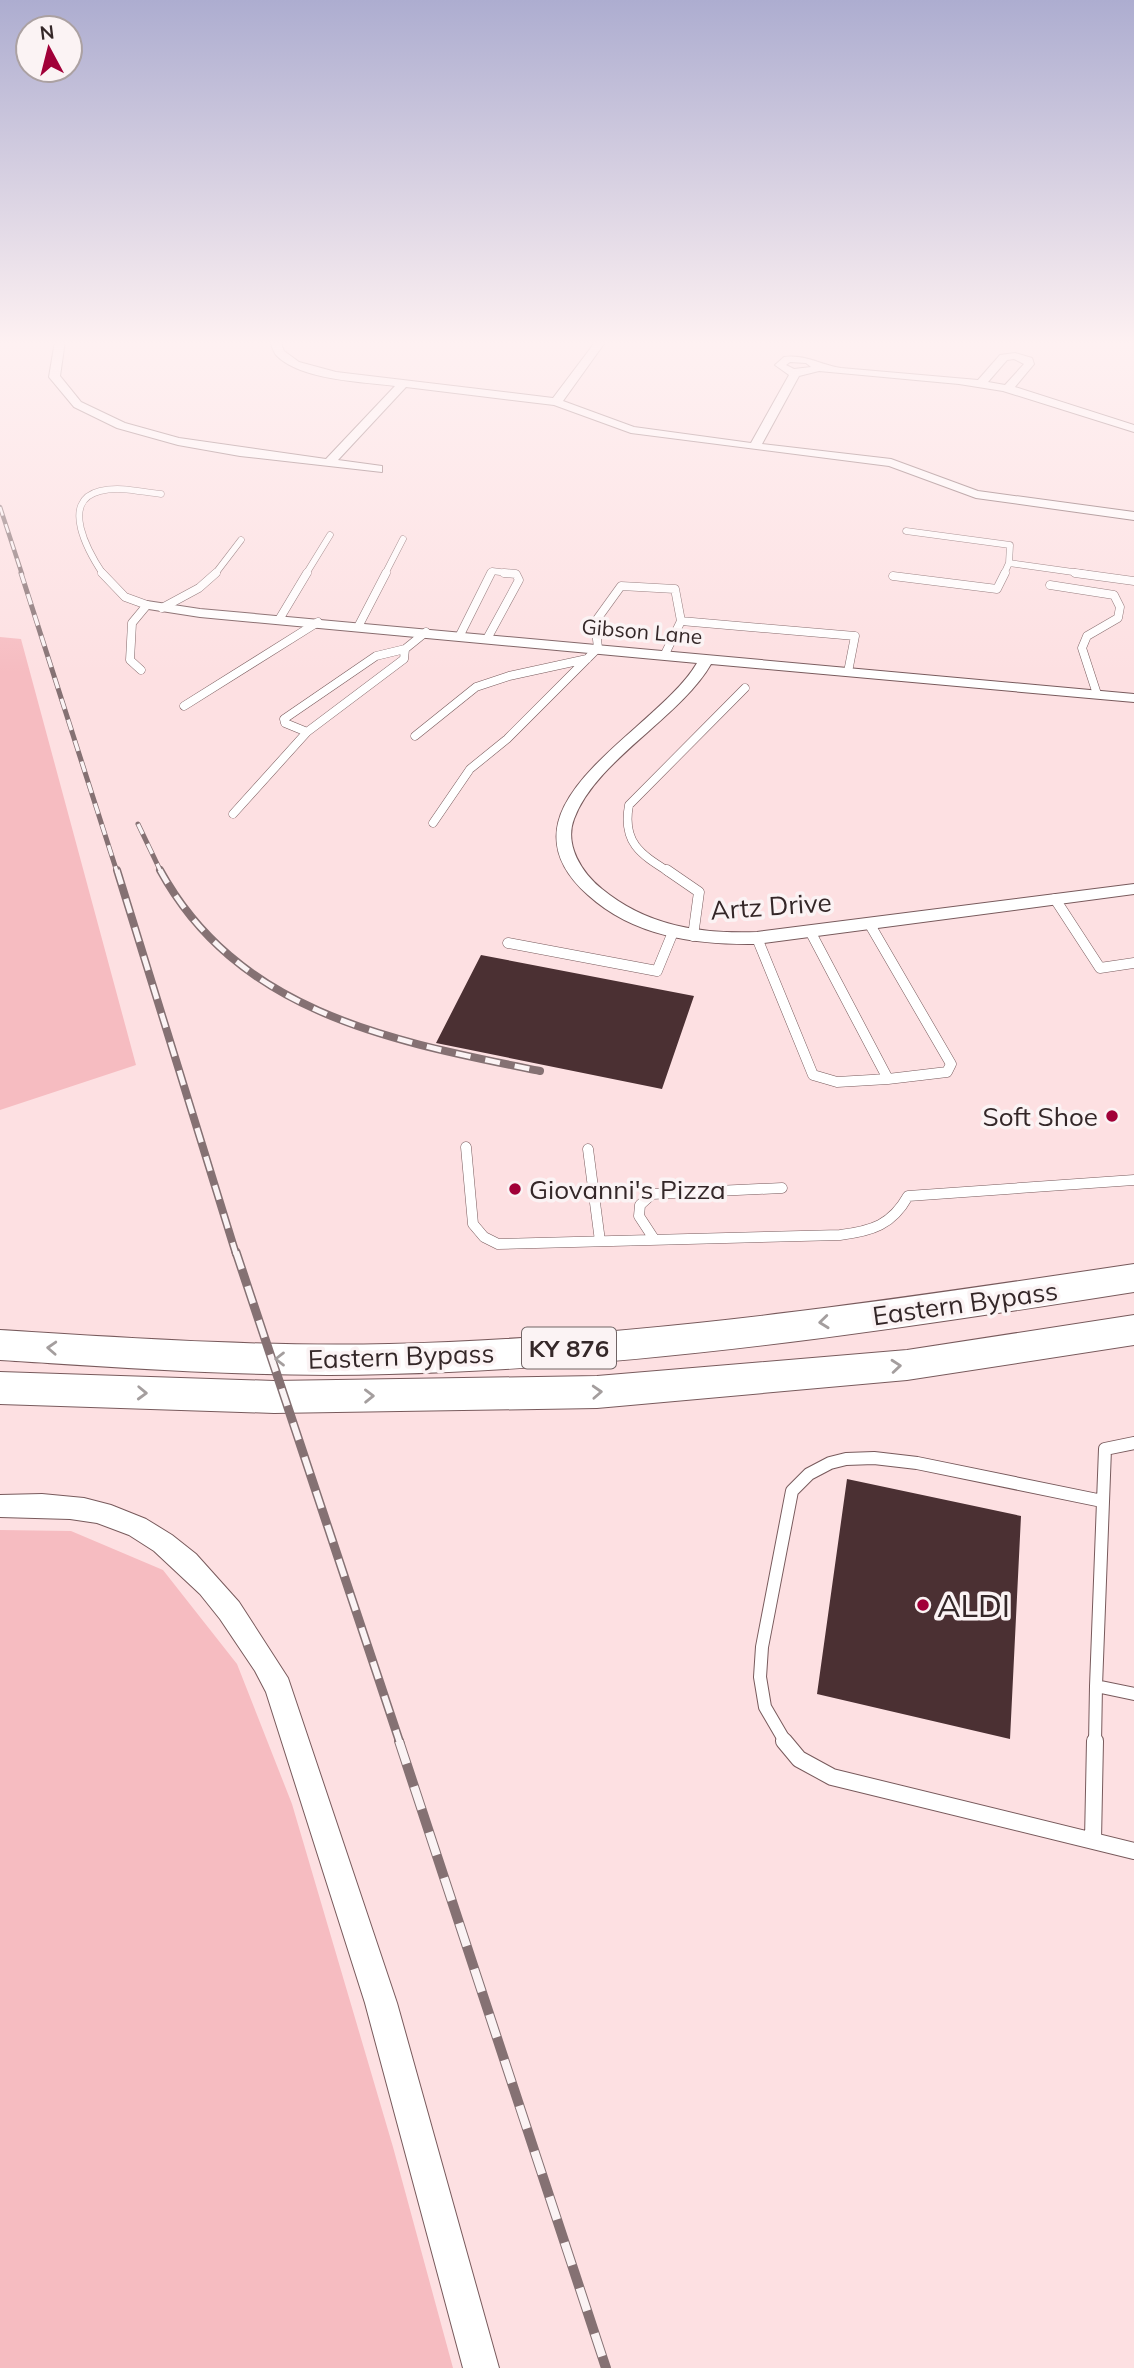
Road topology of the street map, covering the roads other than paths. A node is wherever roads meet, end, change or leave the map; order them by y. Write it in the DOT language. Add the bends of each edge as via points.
graph roads {
  1 [pos="241,452"];
  2 [pos="340,452"];
  3 [pos="793,452"];
  4 [pos="330,462"];
  5 [pos="379,469"];
  6 [pos="161,494"];
  7 [pos="1134,516"];
  8 [pos="906,531"];
  9 [pos="330,535"];
  10 [pos="403,539"];
  11 [pos="241,540"];
  12 [pos="1009,563"];
  13 [pos="893,576"];
  14 [pos="1134,581"];
  15 [pos="1050,585"];
  16 [pos="155,606"];
  17 [pos="279,618"];
  18 [pos="681,621"];
  19 [pos="318,622"];
  20 [pos="359,625"];
  21 [pos="426,632"];
  22 [pos="460,635"];
  23 [pos="488,637"];
  24 [pos="405,649"];
  25 [pos="592,653"];
  26 [pos="665,654"];
  27 [pos="707,658"];
  28 [pos="141,670"];
  29 [pos="848,671"];
  30 [pos="745,688"];
  31 [pos="1097,694"];
  32 [pos="1134,698"];
  33 [pos="184,706"];
  34 [pos="306,732"];
  35 [pos="415,736"];
  36 [pos="233,814"];
  37 [pos="433,823"];
  38 [pos="1134,889"];
  39 [pos="1055,899"];
  40 [pos="869,923"];
  41 [pos="810,931"];
  42 [pos="673,932"];
  43 [pos="692,936"];
  44 [pos="757,938"];
  45 [pos="508,943"];
  46 [pos="1134,963"];
  47 [pos="888,1079"];
  48 [pos="466,1147"];
  49 [pos="588,1149"];
  50 [pos="1134,1180"];
  51 [pos="782,1188"];
  52 [pos="654,1239"];
  53 [pos="600,1241"];
  54 [pos="1134,1278"];
  55 [pos="1134,1330"];
  56 [pos="0,1345"];
  57 [pos="0,1388"];
  58 [pos="1134,1443"];
  59 [pos="1102,1501"];
  60 [pos="0,1506"];
  61 [pos="1096,1686"];
  62 [pos="1134,1694"];
  63 [pos="1093,1840"];
  64 [pos="1134,1851"];
  65 [pos="481,2368"];
  1 -- 4 [label="street"];
  2 -- 4 [label="street"];
  3 -- 7 [label="street" via="891,463 975,494"];
  4 -- 5 [label="street"];
  6 -- 16 [label="lane" via="108,489 93,493 83,500 77,520 92,557 121,595"];
  8 -- 12 [label="lane" via="1010,545"];
  9 -- 17 [label="lane"];
  10 -- 20 [label="lane"];
  11 -- 16 [label="lane" via="217,575 200,589"];
  12 -- 13 [label="lane" via="998,589"];
  12 -- 14 [label="lane"];
  15 -- 31 [label="lane" via="1102,592 1114,596 1120,607 1118,618 1087,636 1082,648"];
  16 -- 17 [label="street, Gibson Lane"];
  16 -- 28 [label="lane" via="132,623 131,660"];
  17 -- 19 [label="street, Gibson Lane"];
  18 -- 25 [label="lane" via="675,589 621,586 595,622"];
  18 -- 26 [label="lane"];
  18 -- 29 [label="lane" via="855,636"];
  19 -- 20 [label="street, Gibson Lane"];
  19 -- 33 [label="lane"];
  20 -- 21 [label="street, Gibson Lane"];
  21 -- 22 [label="street, Gibson Lane"];
  21 -- 24 [label="lane"];
  22 -- 23 [label="street, Gibson Lane"];
  22 -- 23 [label="lane" via="492,571 516,574 519,580"];
  23 -- 25 [label="street, Gibson Lane"];
  24 -- 34 [label="lane" via="404,659"];
  24 -- 34 [label="lane" via="376,656 284,719"];
  25 -- 26 [label="street, Gibson Lane"];
  25 -- 35 [label="lane" via="476,687"];
  25 -- 37 [label="lane" via="507,739 470,769"];
  26 -- 27 [label="street, Gibson Lane"];
  27 -- 29 [label="street, Gibson Lane"];
  27 -- 42 [label="street, Artz Drive" via="683,690 588,785 564,820 565,849 581,880 612,907"];
  29 -- 31 [label="street, Gibson Lane"];
  30 -- 43 [label="lane" via="629,806 624,820 626,831 645,857 699,892"];
  31 -- 32 [label="street, Gibson Lane"];
  34 -- 36 [label="lane"];
  38 -- 39 [label="street, Artz Drive"];
  39 -- 40 [label="street, Artz Drive"];
  39 -- 46 [label="lane" via="1100,968"];
  40 -- 41 [label="street, Artz Drive"];
  40 -- 47 [label="lane" via="951,1064 947,1072"];
  41 -- 44 [label="street, Artz Drive"];
  41 -- 47 [label="lane"];
  42 -- 43 [label="street, Artz Drive"];
  42 -- 45 [label="lane" via="657,971"];
  43 -- 44 [label="street, Artz Drive"];
  44 -- 47 [label="lane" via="813,1075 837,1082"];
  48 -- 53 [label="lane" via="473,1224 484,1237 498,1244"];
  49 -- 53 [label="lane"];
  50 -- 52 [label="lane" via="908,1196 893,1221 867,1231 827,1236"];
  51 -- 52 [label="lane" via="652,1194 639,1205 639,1216"];
  52 -- 53 [label="lane"];
  54 -- 56 [label="main road, Eastern Bypass / KY 876, one-way" via="900,1314 619,1345 417,1358 234,1359"];
  57 -- 55 [label="main road, Eastern Bypass / KY 876, one-way" via="274,1397 597,1392 907,1365"];
  58 -- 59 [label="lane" via="1105,1449"];
  59 -- 61 [label="lane"];
  59 -- 63 [label="lane" via="902,1461 868,1458 821,1466 804,1476 792,1491 760,1677 765,1707 778,1733 799,1759 832,1777"];
  60 -- 65 [label="street" via="77,1507 141,1529 204,1581 258,1648 282,1699 381,2003"];
  61 -- 62 [label="lane"];
  61 -- 63 [label="lane"];
  63 -- 64 [label="lane"];
}
